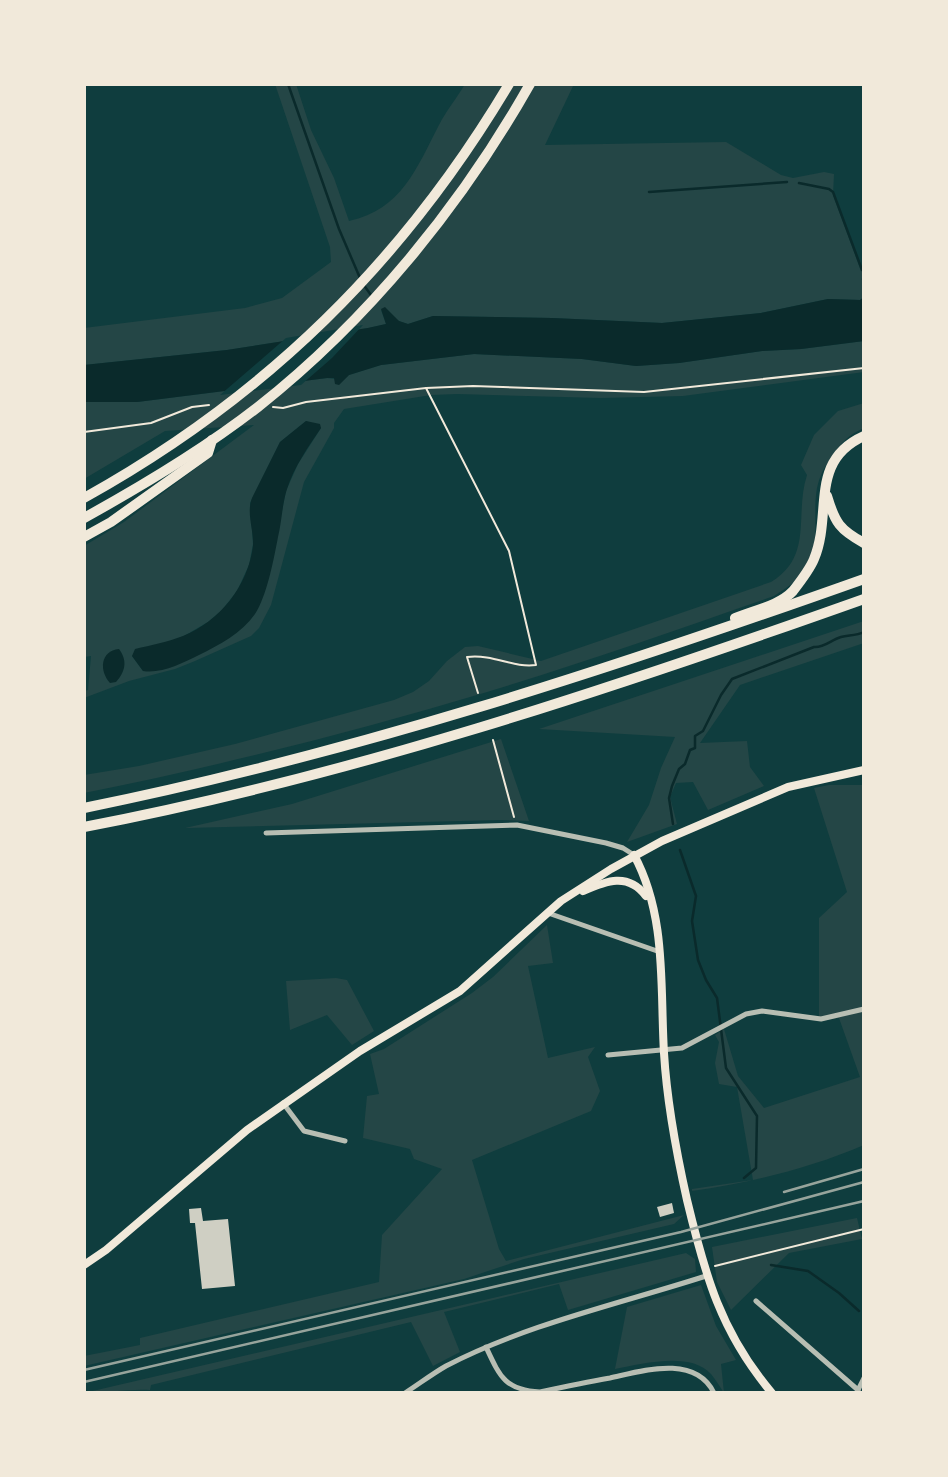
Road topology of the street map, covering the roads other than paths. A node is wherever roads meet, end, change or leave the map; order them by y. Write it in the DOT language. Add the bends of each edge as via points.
graph roads {
  1 [pos="509,84"];
  2 [pos="530,84"];
  3 [pos="864,436"];
  4 [pos="212,440"];
  5 [pos="825,489"];
  6 [pos="84,495"];
  7 [pos="84,518"];
  8 [pos="84,537"];
  9 [pos="864,543"];
  10 [pos="864,579"];
  11 [pos="864,599"];
  12 [pos="715,632"];
  13 [pos="864,772"];
  14 [pos="84,808"];
  15 [pos="84,827"];
  16 [pos="266,832"];
  17 [pos="634,855"];
  18 [pos="561,901"];
  19 [pos="650,902"];
  20 [pos="548,913"];
  21 [pos="661,952"];
  22 [pos="864,1009"];
  23 [pos="664,1051"];
  24 [pos="608,1055"];
  25 [pos="283,1103"];
  26 [pos="345,1141"];
  27 [pos="84,1265"];
  28 [pos="705,1273"];
  29 [pos="756,1301"];
  30 [pos="486,1347"];
  31 [pos="864,1378"];
  32 [pos="857,1391"];
  33 [pos="405,1393"];
  34 [pos="714,1393"];
  35 [pos="772,1393"];
  1 -- 6 [label="highway" via="422,214 316,331 233,401"];
  2 -- 4 [label="highway" via="444,214 365,307 273,394"];
  3 -- 5 [label="highway" via="839,453"];
  4 -- 7 [label="highway"];
  4 -- 8 [label="highway" via="208,453"];
  5 -- 9 [label="highway" via="834,520"];
  5 -- 12 [label="highway" via="814,560 792,591 779,602 736,618"];
  10 -- 12 [label="highway"];
  11 -- 15 [label="highway" via="475,730 264,789"];
  12 -- 14 [label="highway" via="473,710 281,764"];
  13 -- 17 [label="main road" via="789,787"];
  16 -- 17 [label="street" via="517,825 606,843"];
  17 -- 18 [label="main road"];
  17 -- 19 [label="main road"];
  18 -- 19 [label="main road" via="618,880 634,884"];
  18 -- 20 [label="main road"];
  19 -- 21 [label="main road"];
  20 -- 21 [label="street"];
  20 -- 25 [label="main road" via="460,991"];
  21 -- 23 [label="main road"];
  22 -- 23 [label="street" via="821,1019 762,1011 747,1014 682,1048"];
  23 -- 24 [label="street"];
  23 -- 28 [label="main road" via="671,1127"];
  25 -- 26 [label="street" via="304,1131"];
  25 -- 27 [label="main road"];
  28 -- 30 [label="street"];
  28 -- 35 [label="main road" via="737,1345"];
  29 -- 32 [label="street"];
  30 -- 33 [label="street"];
  30 -- 34 [label="street" via="500,1378 522,1391 540,1392 659,1368 702,1377"];
  31 -- 32 [label="street"];
}
